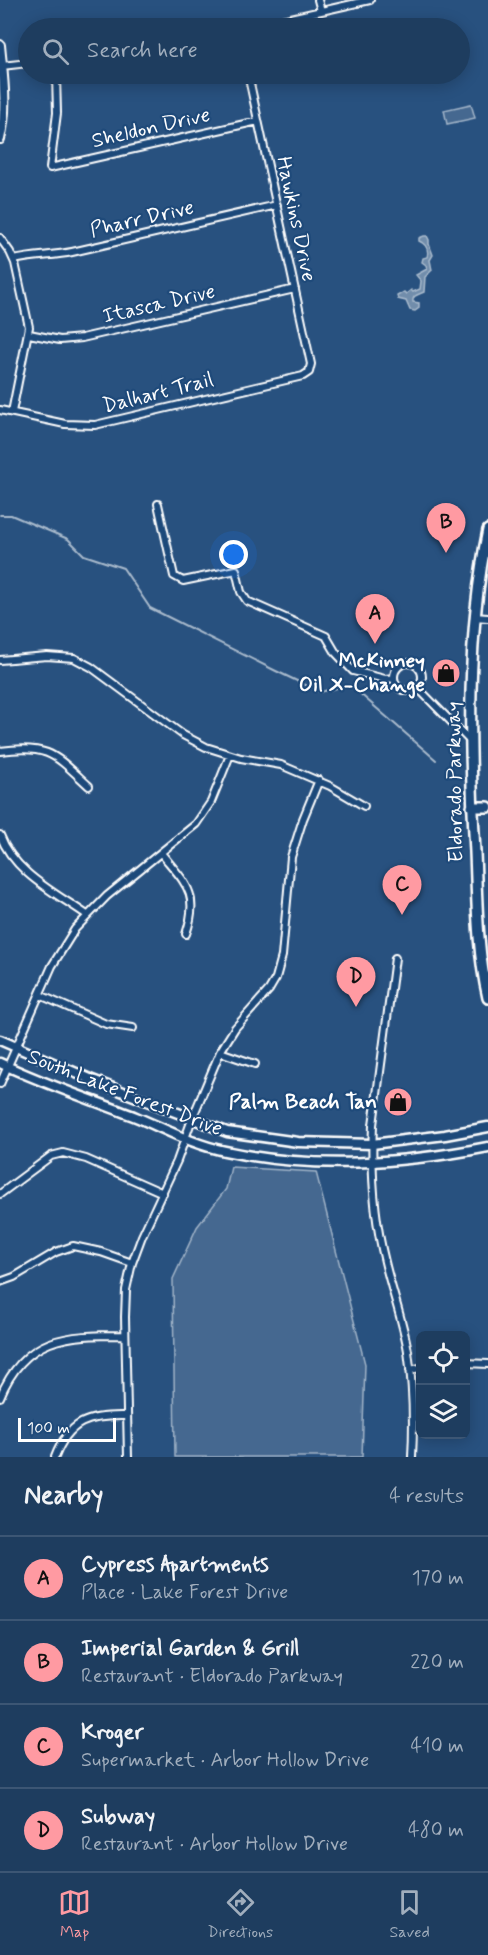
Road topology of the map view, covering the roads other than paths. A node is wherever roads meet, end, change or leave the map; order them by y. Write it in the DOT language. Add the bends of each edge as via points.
graph roads {
  1 [pos="318,0"];
  2 [pos="370,0"];
  3 [pos="321,11"];
  4 [pos="290,18"];
  5 [pos="0,45"];
  6 [pos="18,64"];
  7 [pos="2,66"];
  8 [pos="56,84"];
  9 [pos="250,84"];
  10 [pos="258,121"];
  11 [pos="0,139"];
  12 [pos="277,205"];
  13 [pos="0,238"];
  14 [pos="14,260"];
  15 [pos="295,289"];
  16 [pos="29,334"];
  17 [pos="309,372"];
  18 [pos="0,410"];
  19 [pos="12,412"];
  20 [pos="158,504"];
  21 [pos="488,530"];
  22 [pos="474,616"];
  23 [pos="488,618"];
  24 [pos="0,660"];
  25 [pos="394,678"];
  26 [pos="417,687"];
  27 [pos="471,721"];
  28 [pos="456,726"];
  29 [pos="471,743"];
  30 [pos="0,751"];
  31 [pos="231,755"];
  32 [pos="319,780"];
  33 [pos="89,786"];
  34 [pos="364,806"];
  35 [pos="472,807"];
  36 [pos="488,807"];
  37 [pos="0,835"];
  38 [pos="161,853"];
  39 [pos="87,915"];
  40 [pos="186,934"];
  41 [pos="484,942"];
  42 [pos="394,958"];
  43 [pos="40,995"];
  44 [pos="488,998"];
  45 [pos="133,1028"];
  46 [pos="0,1040"];
  47 [pos="16,1047"];
  48 [pos="220,1052"];
  49 [pos="255,1064"];
  50 [pos="4,1065"];
  51 [pos="0,1084"];
  52 [pos="192,1119"];
  53 [pos="488,1127"];
  54 [pos="186,1138"];
  55 [pos="372,1144"];
  56 [pos="488,1147"];
  57 [pos="373,1162"];
  58 [pos="163,1193"];
  59 [pos="0,1194"];
  60 [pos="132,1263"];
  61 [pos="0,1282"];
  62 [pos="125,1335"];
  63 [pos="470,1363"];
  64 [pos="488,1365"];
  65 [pos="416,1369"];
  66 [pos="410,1370"];
  67 [pos="0,1397"];
  68 [pos="126,1416"];
  69 [pos="55,1457"];
  70 [pos="128,1457"];
  71 [pos="412,1457"];
  1 -- 3 [label="street"];
  2 -- 3 [label="street"];
  3 -- 4 [label="street"];
  5 -- 7 [label="street"];
  6 -- 7 [label="street"];
  7 -- 11 [label="street" via="5,109"];
  8 -- 10 [label="street, Sheldon Drive" via="50,168"];
  9 -- 10 [label="street, Hawkins Drive"];
  10 -- 12 [label="street, Hawkins Drive"];
  12 -- 14 [label="street, Pharr Drive" via="58,255"];
  12 -- 15 [label="street, Hawkins Drive"];
  13 -- 14 [label="street"];
  14 -- 16 [label="street"];
  15 -- 16 [label="street, Itasca Drive" via="82,338 60,340"];
  15 -- 17 [label="street, Hawkins Drive" via="311,364"];
  16 -- 19 [label="street"];
  17 -- 19 [label="street, Dalhart Trail" via="94,425 65,424"];
  18 -- 19 [label="street, Dalhart Trail"];
  20 -- 25 [label="street" via="174,576 183,581 236,570 247,601 326,636 353,671"];
  21 -- 22 [label="main road, Eldorado Parkway"];
  22 -- 23 [label="street"];
  22 -- 27 [label="main road, Eldorado Parkway"];
  24 -- 31 [label="street" via="74,658 183,735"];
  25 -- 26 [label="street" via="400,689 409,691"];
  25 -- 26 [label="street" via="400,666 413,664 421,675"];
  26 -- 28 [label="street"];
  27 -- 28 [label="street"];
  27 -- 29 [label="main road, Eldorado Parkway"];
  28 -- 29 [label="street"];
  29 -- 35 [label="main road, Eldorado Parkway"];
  30 -- 33 [label="street" via="39,749 61,761"];
  31 -- 32 [label="street" via="272,762"];
  31 -- 38 [label="street" via="205,812"];
  32 -- 34 [label="street"];
  32 -- 48 [label="street" via="291,857 279,968 269,990 235,1028"];
  35 -- 36 [label="main road"];
  35 -- 41 [label="main road, Eldorado Parkway"];
  37 -- 39 [label="street" via="22,868"];
  38 -- 39 [label="street"];
  38 -- 40 [label="street" via="191,894 193,910"];
  39 -- 43 [label="street" via="63,946"];
  41 -- 44 [label="main road, Eldorado Parkway"];
  42 -- 55 [label="street"];
  43 -- 45 [label="street" via="106,1024"];
  43 -- 47 [label="street"];
  46 -- 47 [label="main road, South Lake Forest Drive"];
  47 -- 50 [label="street"];
  47 -- 52 [label="main road, South Lake Forest Drive"];
  48 -- 49 [label="street"];
  48 -- 52 [label="street"];
  50 -- 51 [label="street"];
  50 -- 54 [label="main road, South Lake Forest Drive"];
  52 -- 54 [label="street"];
  52 -- 55 [label="main road, South Lake Forest Drive" via="227,1132 267,1139"];
  53 -- 55 [label="main road, South Lake Forest Drive"];
  54 -- 57 [label="main road, South Lake Forest Drive" via="224,1151 279,1159 330,1164"];
  54 -- 58 [label="street"];
  55 -- 57 [label="street"];
  56 -- 57 [label="main road, South Lake Forest Drive"];
  57 -- 66 [label="street" via="378,1223"];
  58 -- 59 [label="street" via="63,1153 51,1156"];
  58 -- 60 [label="street"];
  60 -- 61 [label="street" via="73,1246"];
  60 -- 62 [label="street" via="126,1290"];
  62 -- 67 [label="street" via="74,1336 45,1345 15,1369"];
  62 -- 68 [label="street"];
  63 -- 64 [label="street"];
  65 -- 66 [label="street"];
  66 -- 71 [label="street"];
  68 -- 69 [label="street" via="94,1417 76,1425 66,1434"];
  68 -- 70 [label="street"];
}
